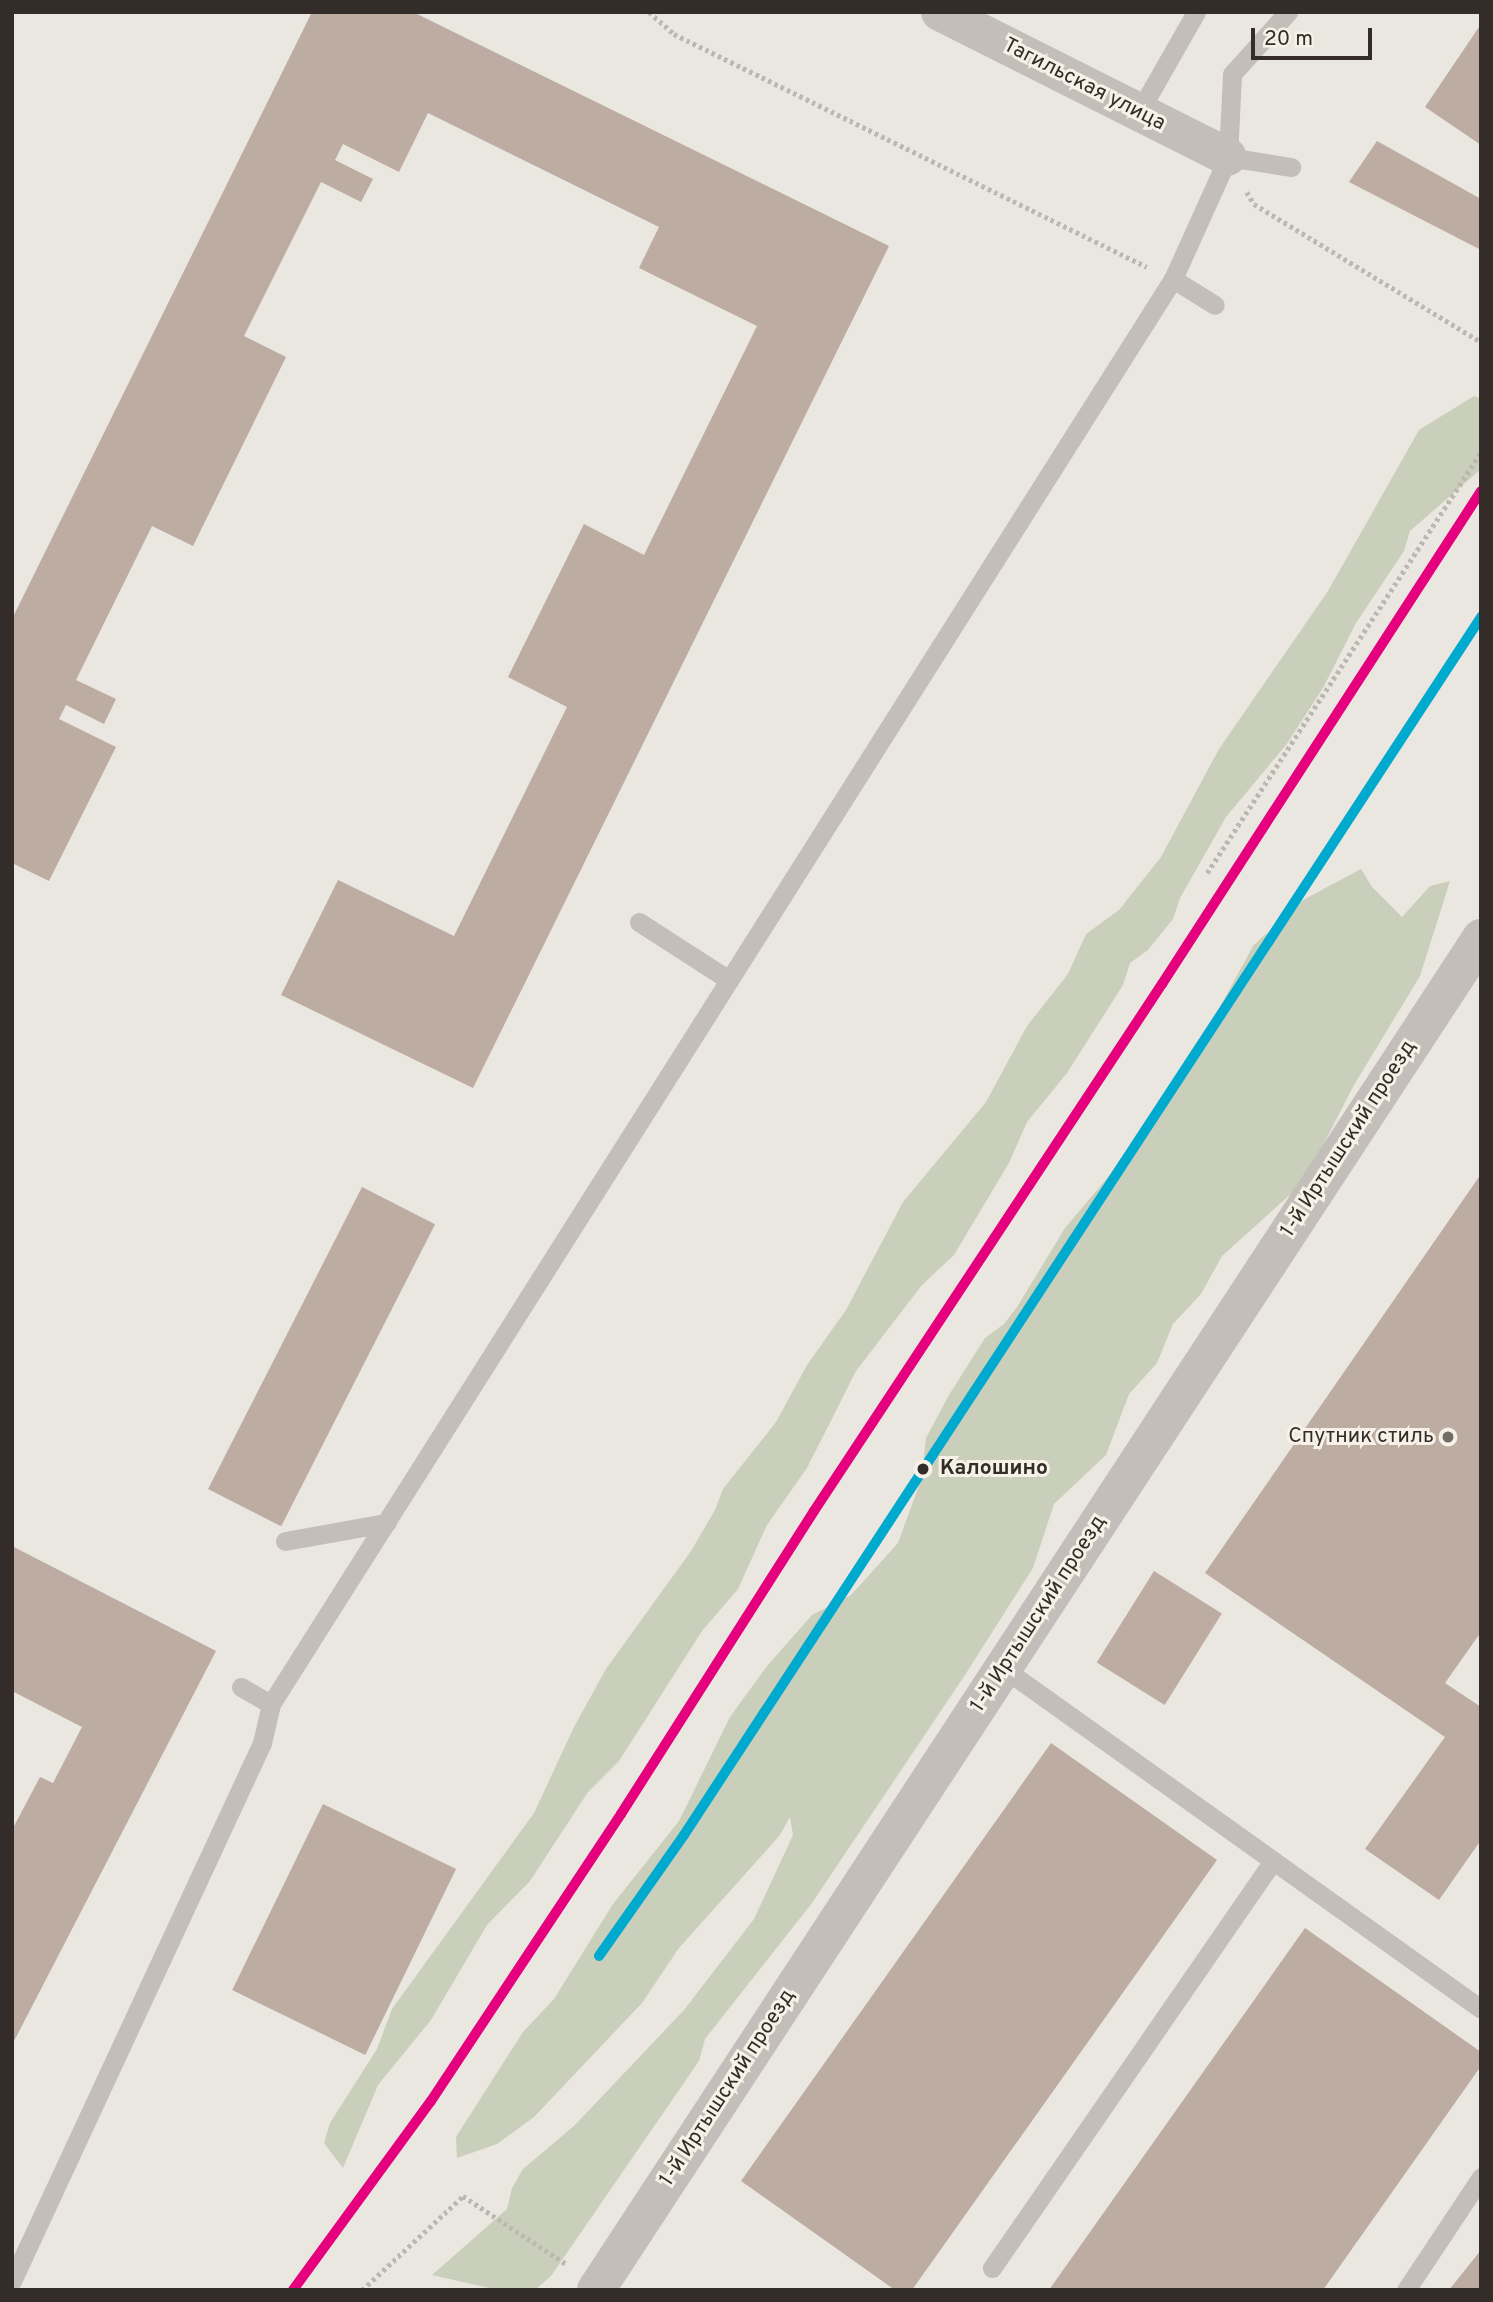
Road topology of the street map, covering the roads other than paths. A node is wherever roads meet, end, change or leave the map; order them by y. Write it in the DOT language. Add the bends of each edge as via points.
graph roads {
  1 [pos="940,12"];
  2 [pos="1196,12"];
  3 [pos="1288,12"];
  4 [pos="1139,112"];
  5 [pos="1228,157"];
  6 [pos="1291,167"];
  7 [pos="1173,279"];
  8 [pos="1215,304"];
  9 [pos="639,922"];
  10 [pos="1481,938"];
  11 [pos="729,980"];
  12 [pos="386,1523"];
  13 [pos="285,1541"];
  14 [pos="1003,1668"];
  15 [pos="241,1687"];
  16 [pos="271,1704"];
  17 [pos="1273,1860"];
  18 [pos="1481,2010"];
  19 [pos="1481,2177"];
  20 [pos="992,2268"];
  21 [pos="12,2281"];
  22 [pos="598,2288"];
  23 [pos="1406,2290"];
  1 -- 4 [label="street, Тагильская улица"];
  2 -- 4 [label="lane"];
  3 -- 5 [label="lane" via="1231,74"];
  4 -- 5 [label="street, Тагильская улица"];
  5 -- 6 [label="lane"];
  5 -- 7 [label="lane"];
  7 -- 8 [label="lane"];
  7 -- 11 [label="lane"];
  9 -- 11 [label="lane"];
  10 -- 14 [label="street, 1-й Иртышский проезд"];
  11 -- 12 [label="lane"];
  12 -- 13 [label="lane"];
  12 -- 16 [label="lane"];
  14 -- 17 [label="lane"];
  14 -- 22 [label="street, 1-й Иртышский проезд"];
  15 -- 16 [label="lane"];
  16 -- 21 [label="lane" via="262,1743"];
  17 -- 18 [label="lane"];
  17 -- 20 [label="lane"];
  19 -- 23 [label="lane"];
}
